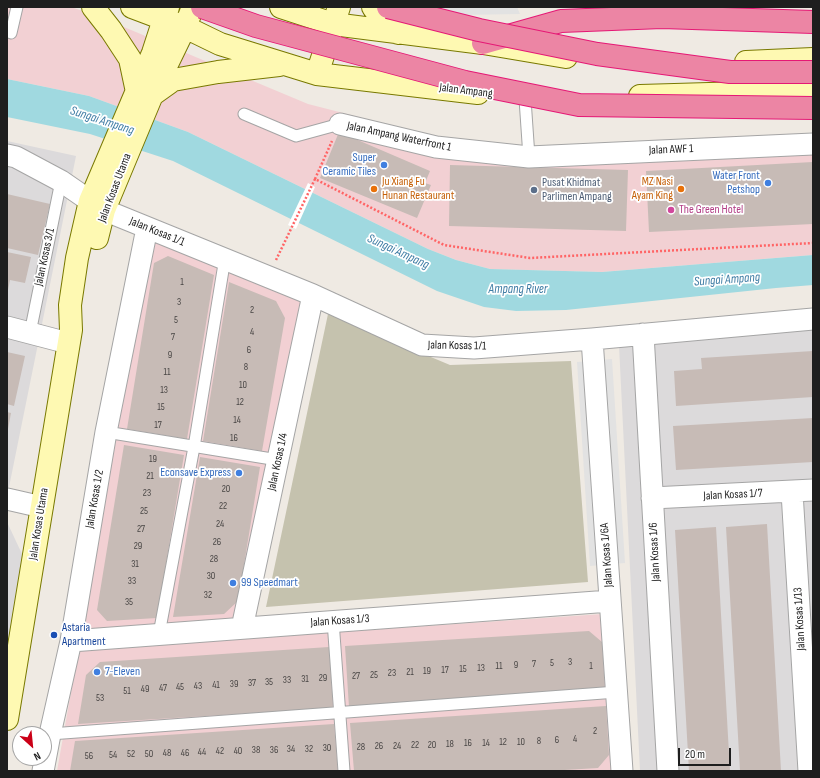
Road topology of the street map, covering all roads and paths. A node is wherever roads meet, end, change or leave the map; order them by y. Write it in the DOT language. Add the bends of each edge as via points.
graph roads {
  1 [pos="16,7"];
  2 [pos="93,7"];
  3 [pos="132,7"];
  4 [pos="193,7"];
  5 [pos="202,7"];
  6 [pos="281,7"];
  7 [pos="373,7"];
  8 [pos="388,7"];
  9 [pos="308,11"];
  10 [pos="166,13"];
  11 [pos="336,16"];
  12 [pos="813,22"];
  13 [pos="185,27"];
  14 [pos="11,33"];
  15 [pos="398,33"];
  16 [pos="482,43"];
  17 [pos="813,59"];
  18 [pos="288,64"];
  19 [pos="813,72"];
  20 [pos="317,74"];
  21 [pos="813,91"];
  22 [pos="143,98"];
  23 [pos="524,99"];
  24 [pos="813,108"];
  25 [pos="244,114"];
  26 [pos="340,124"];
  27 [pos="813,144"];
  28 [pos="7,155"];
  29 [pos="529,157"];
  30 [pos="314,179"];
  31 [pos="61,181"];
  32 [pos="99,201"];
  33 [pos="146,228"];
  34 [pos="813,243"];
  35 [pos="225,258"];
  36 [pos="268,276"];
  37 [pos="312,295"];
  38 [pos="813,319"];
  39 [pos="7,328"];
  40 [pos="30,333"];
  41 [pos="643,334"];
  42 [pos="69,337"];
  43 [pos="592,339"];
  44 [pos="106,432"];
  45 [pos="194,447"];
  46 [pos="278,460"];
  47 [pos="813,490"];
  48 [pos="792,492"];
  49 [pos="652,498"];
  50 [pos="7,499"];
  51 [pos="42,507"];
  52 [pos="610,601"];
  53 [pos="333,621"];
  54 [pos="242,628"];
  55 [pos="159,634"];
  56 [pos="14,636"];
  57 [pos="70,641"];
  58 [pos="616,692"];
  59 [pos="339,713"];
  60 [pos="7,719"];
  61 [pos="52,726"];
  62 [pos="52,734"];
  63 [pos="344,771"];
  64 [pos="622,771"];
  65 [pos="668,771"];
  66 [pos="809,771"];
  1 -- 14 [label="lane"];
  2 -- 22 [label="street" via="130,59"];
  3 -- 10 [label="street, Jalan Ampang"];
  4 -- 13 [label="street, Jalan Kosas Utama"];
  5 -- 24 [label="highway, bridge" via="256,26 465,82 579,105"];
  6 -- 9 [label="street"];
  7 -- 15 [label="street"];
  8 -- 19 [label="highway, bridge" via="478,30 596,54 730,72"];
  9 -- 11 [label="street"];
  9 -- 18 [label="street"];
  10 -- 13 [label="street, Jalan Ampang"];
  10 -- 22 [label="street, Jalan Kosas Utama" via="153,53"];
  11 -- 15 [label="street"];
  11 -- 20 [label="street"];
  12 -- 16 [label="highway" via="662,16 561,21"];
  13 -- 18 [label="street, Jalan Ampang" via="220,44"];
  13 -- 22 [label="street, Jalan Kosas Utama"];
  15 -- 16 [label="street"];
  16 -- 17 [label="street" via="555,56 678,66"];
  18 -- 20 [label="street, Jalan Ampang"];
  18 -- 22 [label="street" via="173,80"];
  20 -- 23 [label="street, Jalan Ampang"];
  21 -- 23 [label="street, Jalan Ampang"];
  22 -- 32 [label="street, Jalan Kosas Utama"];
  23 -- 29 [label="lane"];
  25 -- 26 [label="lane" via="296,136"];
  26 -- 29 [label="street, Jalan Ampang Waterfront 1" via="436,147"];
  26 -- 30 [label="path"];
  27 -- 29 [label="street, Jalan AWF 1"];
  28 -- 31 [label="street" via="16,157"];
  30 -- 34 [label="path" via="444,245 530,258"];
  30 -- 36 [label="path"];
  31 -- 32 [label="street"];
  31 -- 40 [label="lane, Jalan Kosas 3/1"];
  32 -- 33 [label="street, Jalan Kosas 1/1"];
  32 -- 42 [label="street, Jalan Kosas Utama" via="85,303"];
  33 -- 35 [label="street, Jalan Kosas 1/1"];
  33 -- 44 [label="street, Jalan Kosas 1/2"];
  35 -- 36 [label="street, Jalan Kosas 1/1"];
  35 -- 45 [label="lane"];
  36 -- 37 [label="street, Jalan Kosas 1/1"];
  37 -- 43 [label="street, Jalan Kosas 1/1" via="422,345 474,348"];
  37 -- 46 [label="street, Jalan Kosas 1/4"];
  38 -- 41 [label="street, Jalan Kosas 1/1"];
  39 -- 40 [label="street"];
  40 -- 42 [label="street"];
  41 -- 43 [label="street, Jalan Kosas 1/1"];
  41 -- 49 [label="street, Jalan Kosas 1/6"];
  42 -- 51 [label="street, Jalan Kosas Utama"];
  43 -- 52 [label="street, Jalan Kosas 1/6A"];
  44 -- 45 [label="lane"];
  44 -- 57 [label="street, Jalan Kosas 1/2"];
  45 -- 46 [label="lane"];
  45 -- 55 [label="lane"];
  46 -- 54 [label="street, Jalan Kosas 1/4"];
  47 -- 48 [label="street, Jalan Kosas 1/7"];
  48 -- 49 [label="street, Jalan Kosas 1/7"];
  48 -- 66 [label="street, Jalan Kosas 1/13"];
  49 -- 65 [label="street, Jalan Kosas 1/6"];
  50 -- 51 [label="street"];
  51 -- 56 [label="street, Jalan Kosas Utama"];
  52 -- 53 [label="street, Jalan Kosas 1/3"];
  52 -- 58 [label="street, Jalan Kosas 1/6A"];
  53 -- 54 [label="street, Jalan Kosas 1/3"];
  53 -- 59 [label="lane"];
  54 -- 55 [label="street, Jalan Kosas 1/3"];
  55 -- 57 [label="street, Jalan Kosas 1/3"];
  56 -- 60 [label="street, Jalan Kosas Utama"];
  57 -- 61 [label="street, Jalan Kosas 1/2"];
  58 -- 59 [label="lane"];
  58 -- 64 [label="street, Jalan Kosas 1/6A"];
  59 -- 62 [label="lane"];
  59 -- 63 [label="lane"];
}
